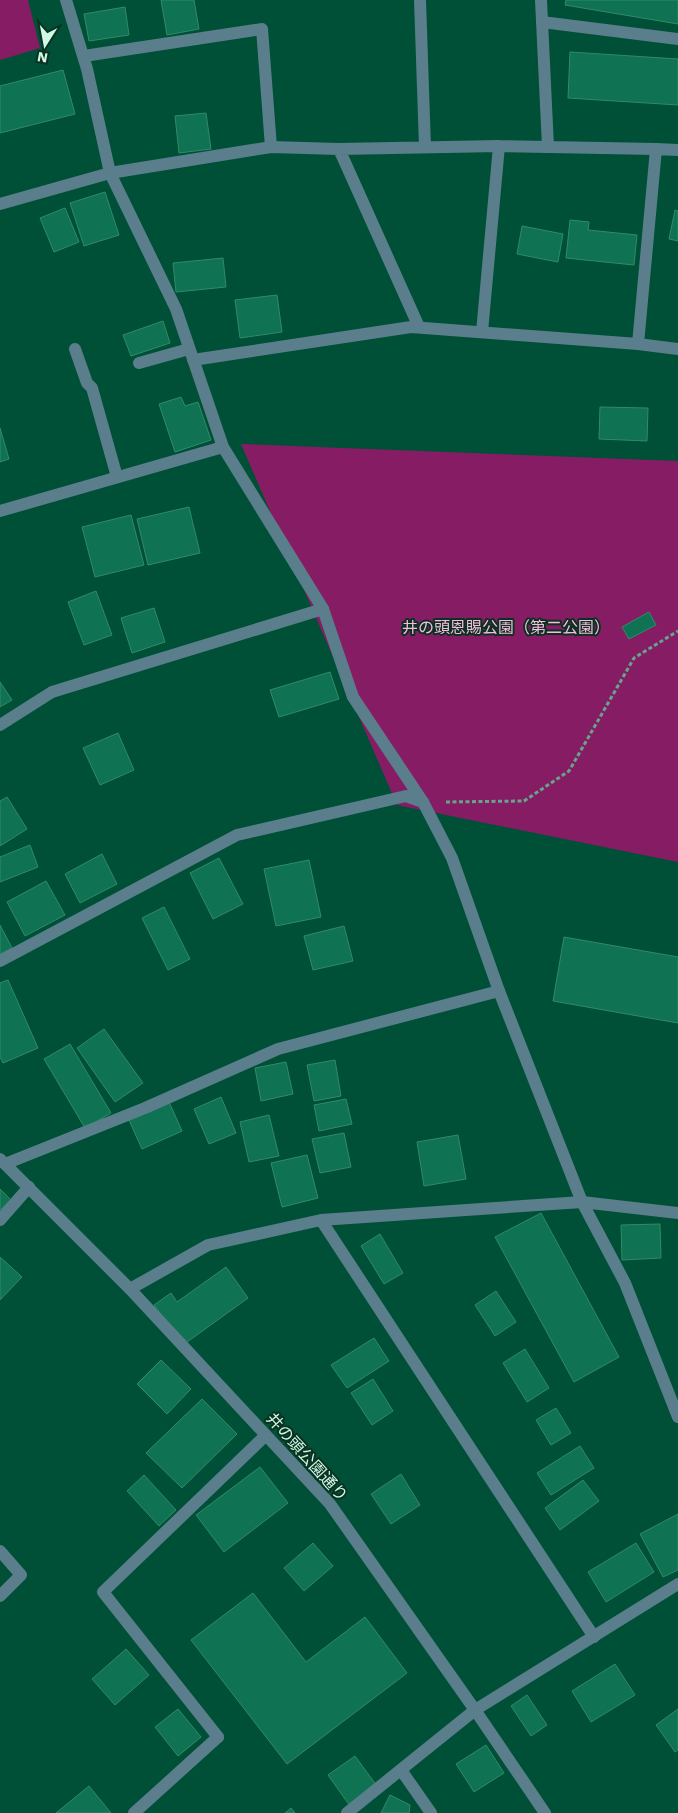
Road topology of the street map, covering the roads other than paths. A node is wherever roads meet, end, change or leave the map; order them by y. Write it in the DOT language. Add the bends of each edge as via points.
graph roads {
  1 [pos="66,0"];
  2 [pos="420,0"];
  3 [pos="541,0"];
  4 [pos="542,22"];
  5 [pos="678,39"];
  6 [pos="84,56"];
  7 [pos="425,146"];
  8 [pos="499,146"];
  9 [pos="271,147"];
  10 [pos="548,147"];
  11 [pos="339,149"];
  12 [pos="656,149"];
  13 [pos="678,150"];
  14 [pos="110,174"];
  15 [pos="0,204"];
  16 [pos="419,328"];
  17 [pos="482,332"];
  18 [pos="638,344"];
  19 [pos="75,349"];
  20 [pos="678,349"];
  21 [pos="191,354"];
  22 [pos="139,363"];
  23 [pos="223,447"];
  24 [pos="117,478"];
  25 [pos="0,511"];
  26 [pos="323,609"];
  27 [pos="0,725"];
  28 [pos="423,802"];
  29 [pos="0,961"];
  30 [pos="498,991"];
  31 [pos="3,1162"];
  32 [pos="28,1187"];
  33 [pos="582,1202"];
  34 [pos="678,1213"];
  35 [pos="0,1220"];
  36 [pos="320,1220"];
  37 [pos="130,1289"];
  38 [pos="678,1417"];
  39 [pos="266,1435"];
  40 [pos="0,1551"];
  41 [pos="678,1584"];
  42 [pos="0,1596"];
  43 [pos="594,1637"];
  44 [pos="475,1710"];
  45 [pos="401,1770"];
  46 [pos="134,1813"];
  47 [pos="347,1813"];
  48 [pos="431,1813"];
  49 [pos="545,1813"];
  1 -- 6 [label="street"];
  2 -- 7 [label="street"];
  3 -- 4 [label="street"];
  4 -- 5 [label="street"];
  4 -- 10 [label="street"];
  6 -- 9 [label="street" via="262,29"];
  6 -- 14 [label="street"];
  7 -- 8 [label="street"];
  7 -- 11 [label="street"];
  8 -- 10 [label="street"];
  8 -- 17 [label="street"];
  9 -- 11 [label="street"];
  9 -- 14 [label="street"];
  10 -- 12 [label="street"];
  11 -- 16 [label="street"];
  12 -- 13 [label="street"];
  12 -- 18 [label="street"];
  14 -- 15 [label="street"];
  14 -- 21 [label="street" via="176,309"];
  16 -- 17 [label="street"];
  16 -- 21 [label="street"];
  17 -- 18 [label="street"];
  18 -- 20 [label="street"];
  19 -- 24 [label="street" via="87,383 92,388"];
  21 -- 22 [label="street"];
  21 -- 23 [label="street"];
  23 -- 24 [label="street"];
  23 -- 26 [label="street"];
  24 -- 25 [label="street"];
  26 -- 27 [label="street" via="52,692"];
  26 -- 28 [label="street" via="353,697"];
  28 -- 29 [label="street" via="406,796 237,835"];
  28 -- 30 [label="street" via="452,858"];
  30 -- 31 [label="street" via="278,1049 145,1108"];
  30 -- 33 [label="street"];
  31 -- 32 [label="street, 井の頭公園通り"];
  32 -- 35 [label="street"];
  32 -- 37 [label="street, 井の頭公園通り"];
  33 -- 34 [label="street"];
  33 -- 36 [label="street"];
  33 -- 38 [label="street" via="625,1283"];
  36 -- 37 [label="street" via="208,1245"];
  36 -- 43 [label="street"];
  37 -- 39 [label="street, 井の頭公園通り"];
  39 -- 44 [label="street, 井の頭公園通り" via="330,1504"];
  39 -- 46 [label="street" via="103,1592 218,1737"];
  40 -- 42 [label="street" via="21,1575"];
  41 -- 43 [label="street"];
  43 -- 44 [label="street"];
  44 -- 45 [label="street"];
  44 -- 49 [label="street, 井の頭公園通り"];
  45 -- 47 [label="street"];
  45 -- 48 [label="street"];
}
